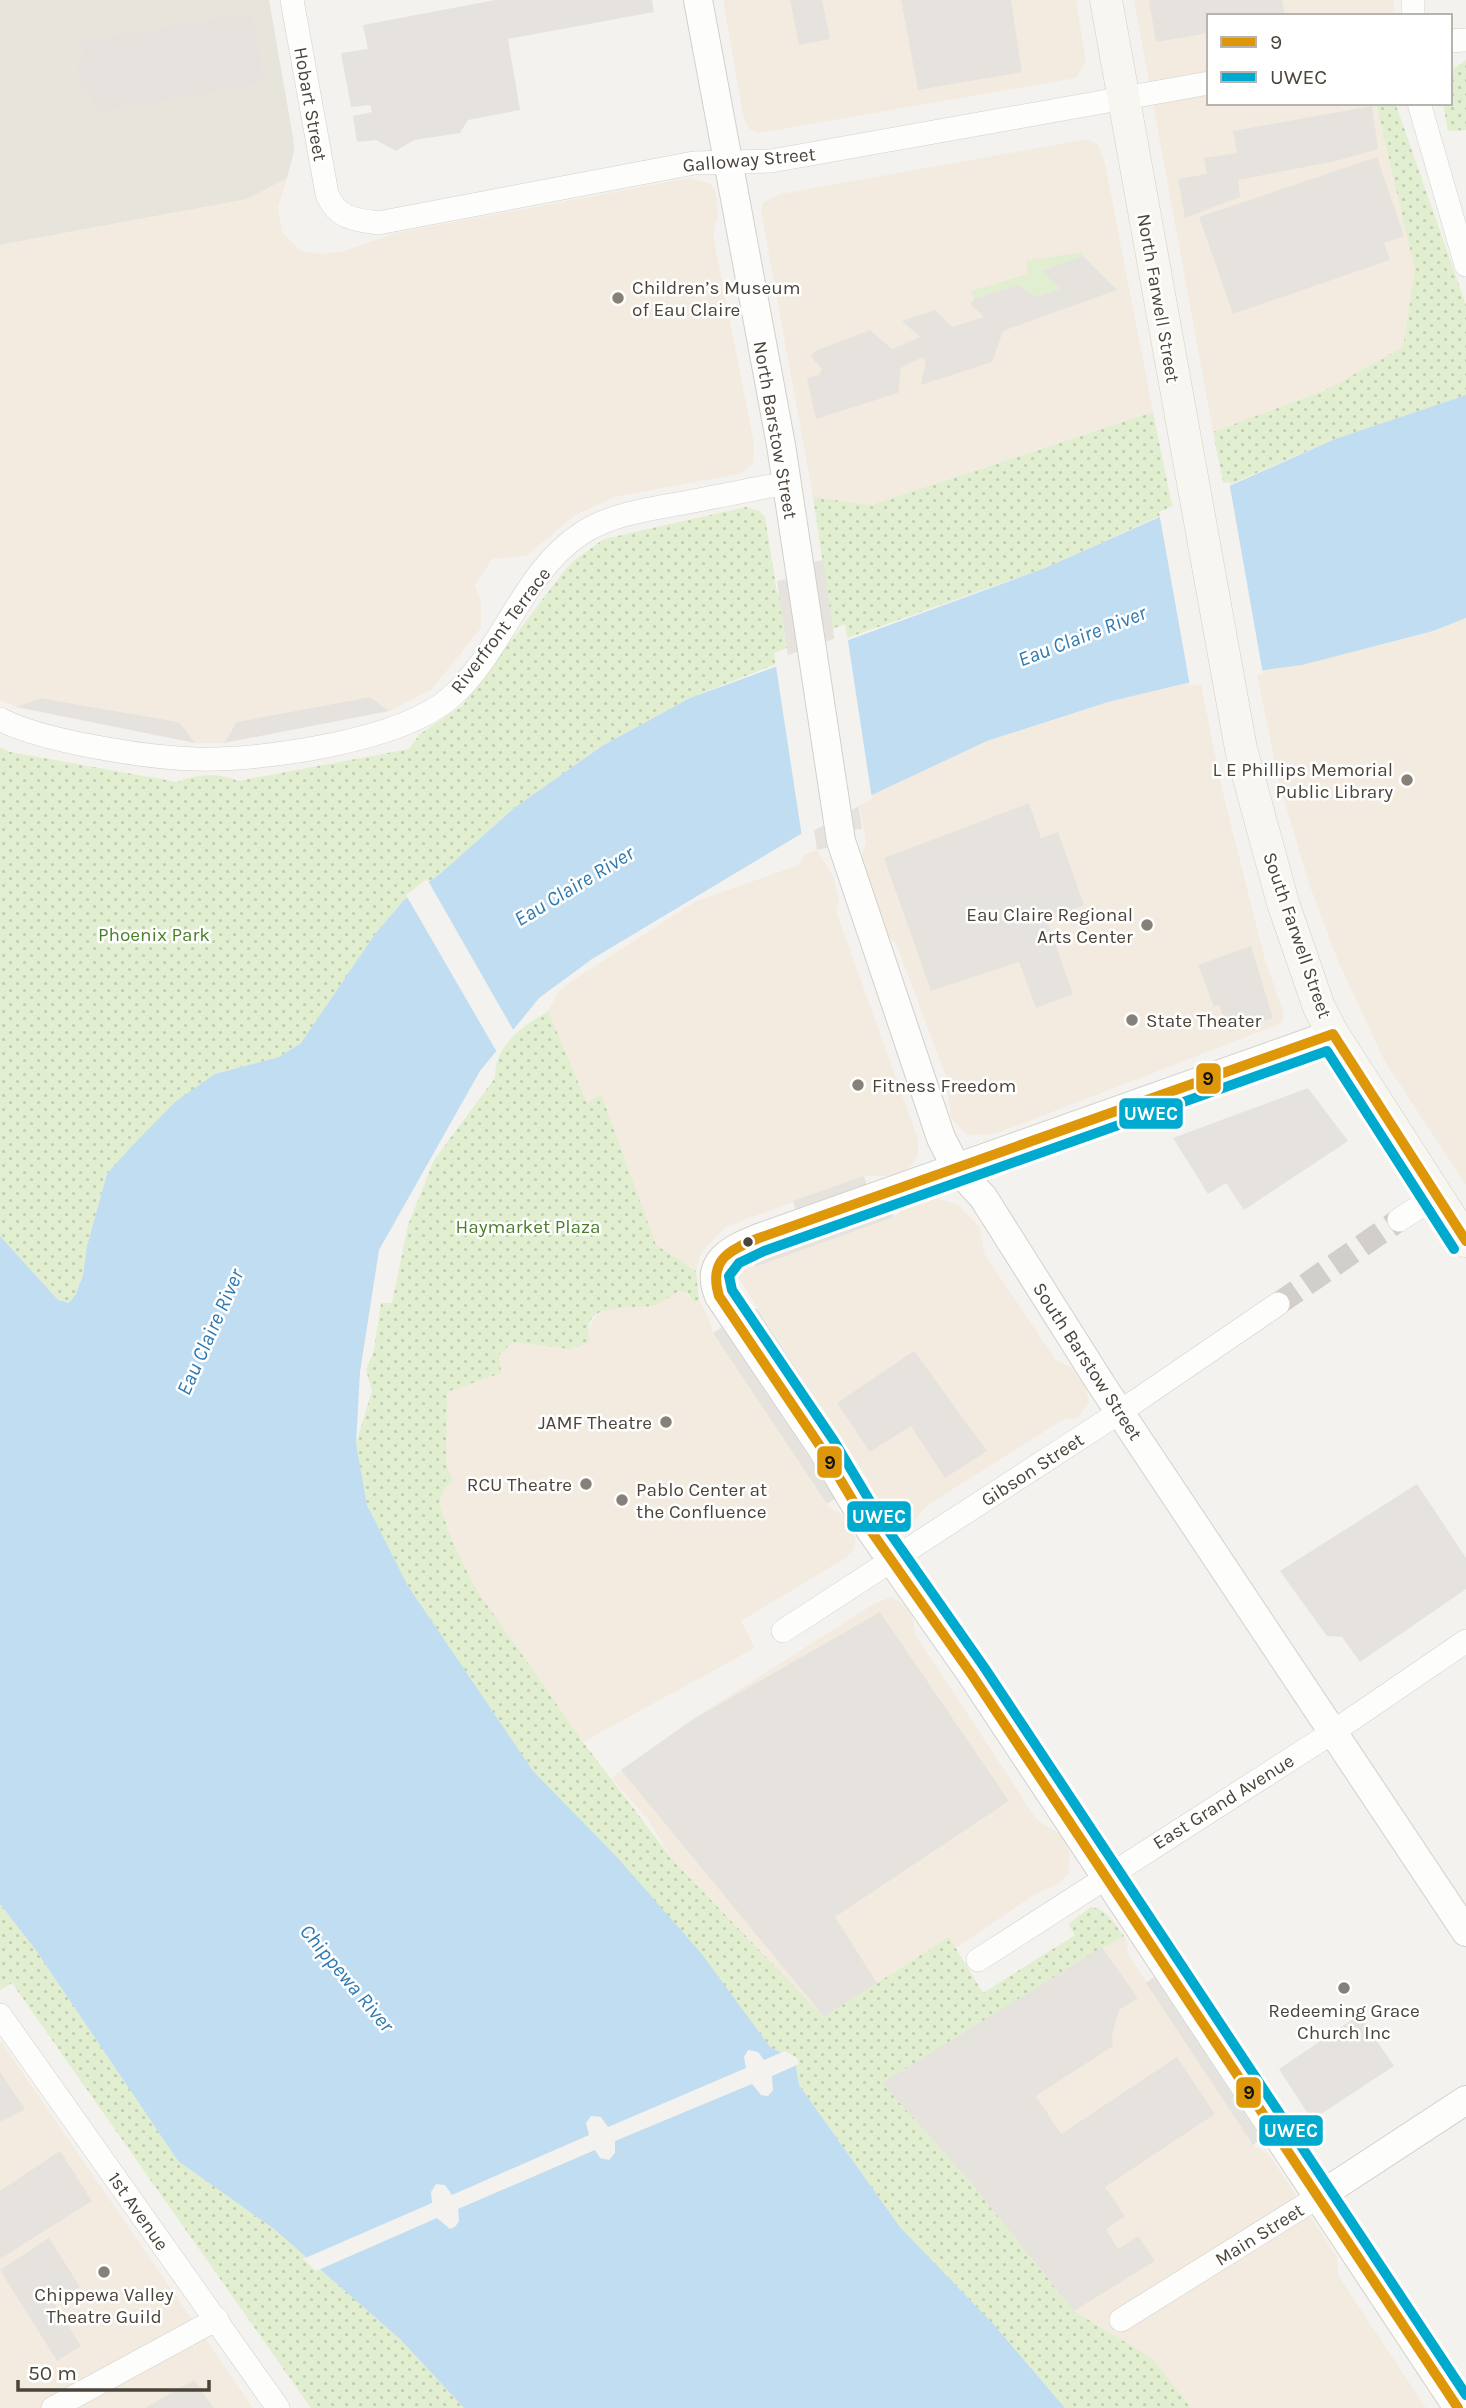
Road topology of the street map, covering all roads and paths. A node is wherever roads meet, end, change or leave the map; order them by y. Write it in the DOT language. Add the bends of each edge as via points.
graph roads {
  1 [pos="292,0"];
  2 [pos="698,0"];
  3 [pos="1106,0"];
  4 [pos="1207,83"];
  5 [pos="1124,100"];
  6 [pos="1420,105"];
  7 [pos="727,162"];
  8 [pos="333,208"];
  9 [pos="1466,265"];
  10 [pos="787,482"];
  11 [pos="1212,595"];
  12 [pos="0,719"];
  13 [pos="827,738"];
  14 [pos="1333,1034"];
  15 [pos="957,1169"];
  16 [pos="1436,1196"];
  17 [pos="1399,1220"];
  18 [pos="1466,1241"];
  19 [pos="1278,1304"];
  20 [pos="1120,1412"];
  21 [pos="892,1559"];
  22 [pos="783,1631"];
  23 [pos="1466,1641"];
  24 [pos="1333,1732"];
  25 [pos="1105,1876"];
  26 [pos="1466,1932"];
  27 [pos="978,1960"];
  28 [pos="0,2015"];
  29 [pos="1466,2100"];
  30 [pos="1318,2197"];
  31 [pos="216,2319"];
  32 [pos="1121,2320"];
  33 [pos="53,2408"];
  34 [pos="278,2408"];
  35 [pos="1458,2408"];
  1 -- 8 [label="street, Hobart Street"];
  2 -- 7 [label="street, North Barstow Street"];
  3 -- 5 [label="main road, North Farwell Street"];
  4 -- 5 [label="street, Galloway Street"];
  5 -- 7 [label="street, Galloway Street" via="771,161"];
  5 -- 11 [label="main road, North Farwell Street"];
  6 -- 9 [label="street"];
  7 -- 8 [label="street, Galloway Street" via="694,163 378,223 356,221"];
  7 -- 10 [label="street, North Barstow Street"];
  10 -- 12 [label="street, Riverfront Terrace" via="636,511 584,532 550,562 450,698 379,734 255,755 196,759 45,735"];
  10 -- 13 [label="street, North Barstow Street"];
  11 -- 14 [label="main road, South Farwell Street" via="1241,749 1283,903"];
  13 -- 15 [label="street, South Barstow Street" via="841,841 942,1138"];
  14 -- 15 [label="street"];
  14 -- 16 [label="main road, South Farwell Street"];
  15 -- 20 [label="street, South Barstow Street" via="983,1197"];
  15 -- 21 [label="street" via="736,1247 716,1264 714,1274 719,1296"];
  16 -- 17 [label="street"];
  16 -- 18 [label="main road, South Farwell Street"];
  19 -- 20 [label="street, Gibson Street"];
  20 -- 21 [label="street, Gibson Street"];
  20 -- 24 [label="street, South Barstow Street"];
  21 -- 22 [label="street, Gibson Street"];
  21 -- 25 [label="street"];
  23 -- 24 [label="street, East Grand Avenue"];
  24 -- 25 [label="street, East Grand Avenue"];
  24 -- 26 [label="street, South Barstow Street"];
  25 -- 27 [label="street, East Grand Avenue"];
  25 -- 30 [label="street"];
  28 -- 31 [label="street, 1st Avenue"];
  29 -- 30 [label="street, Main Street"];
  30 -- 32 [label="street, Main Street"];
  30 -- 35 [label="street"];
  31 -- 33 [label="street"];
  31 -- 34 [label="street, 1st Avenue"];
}
